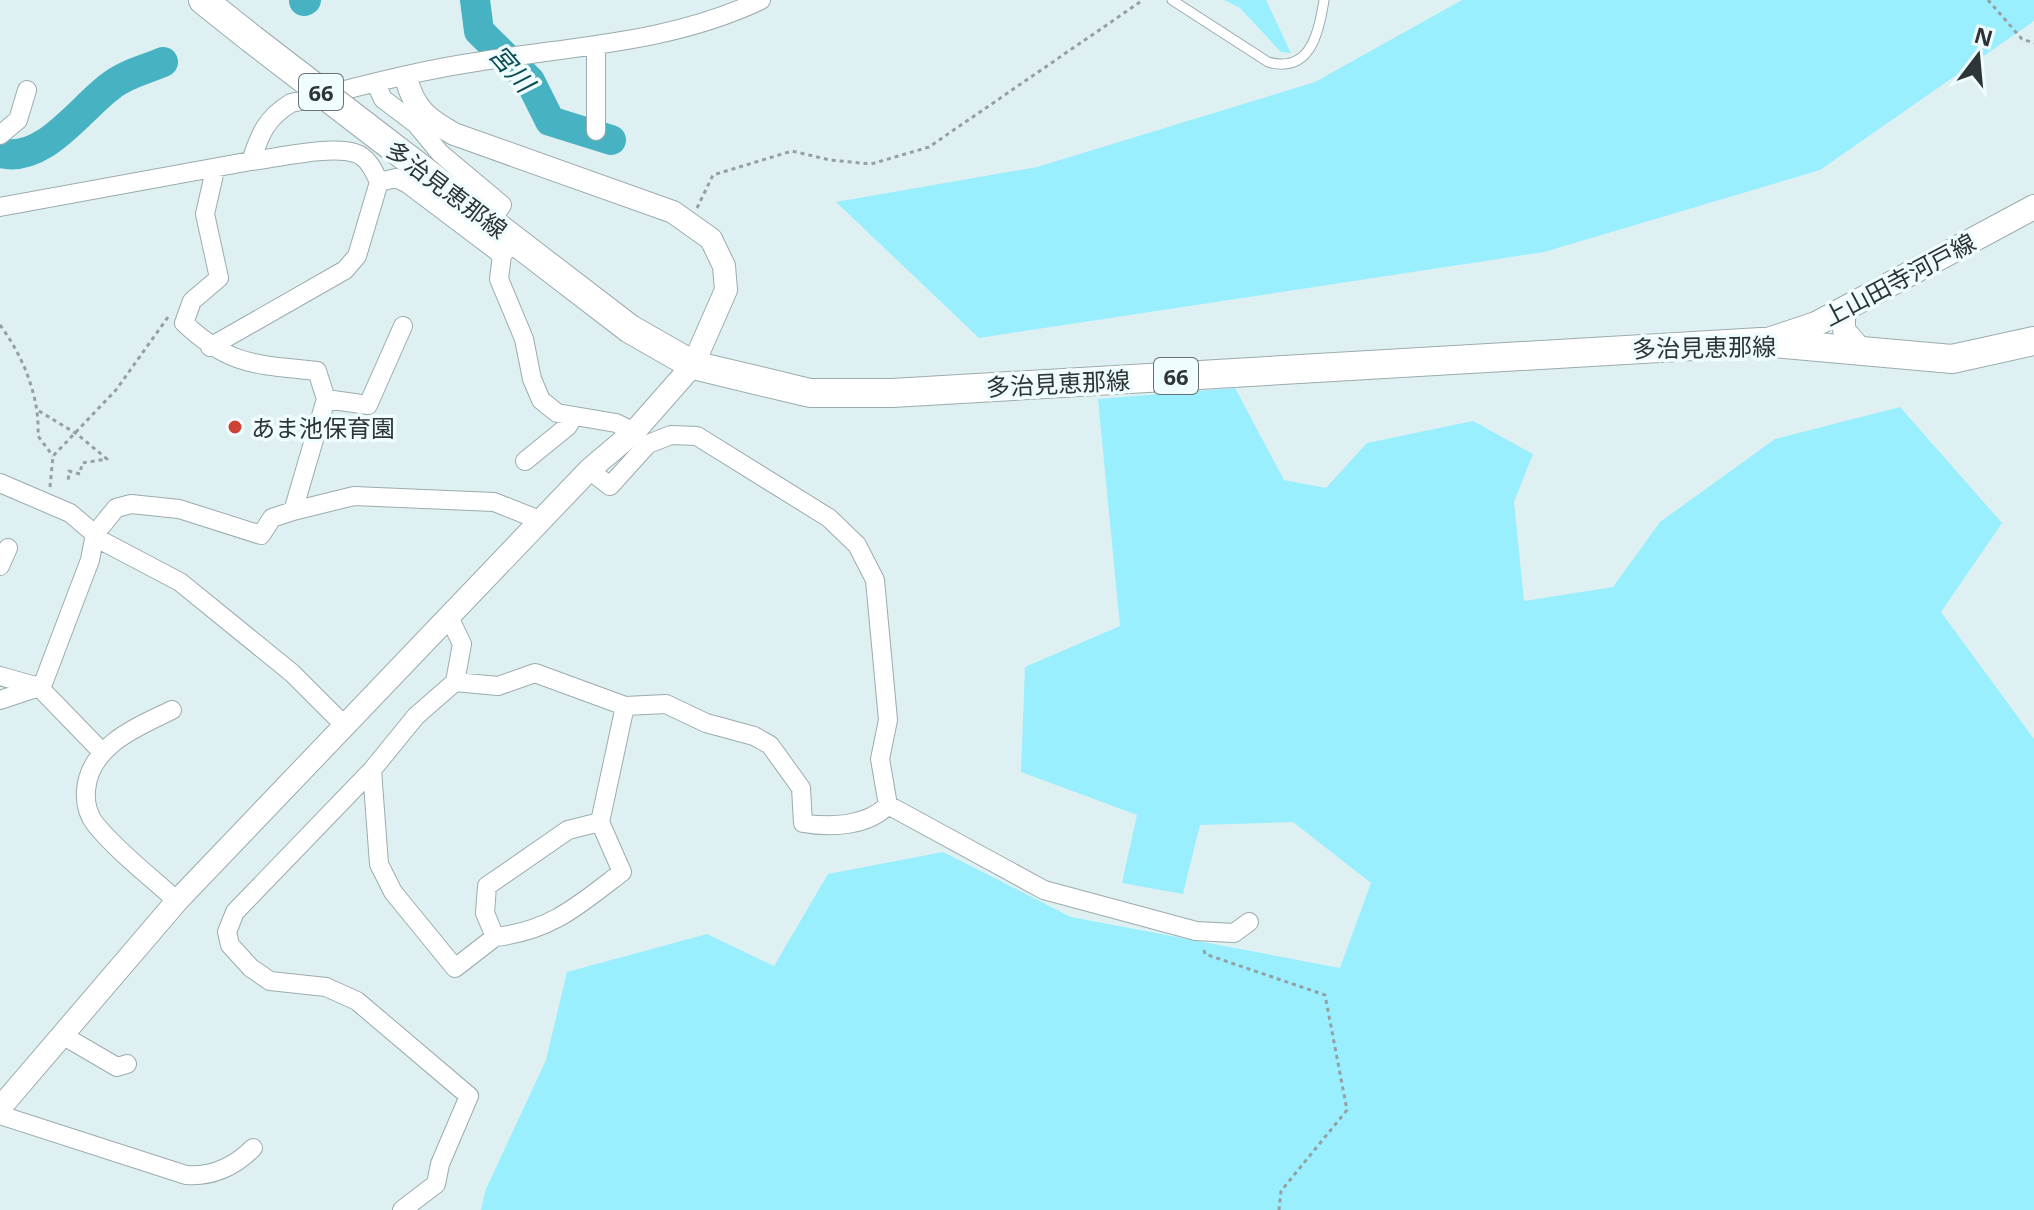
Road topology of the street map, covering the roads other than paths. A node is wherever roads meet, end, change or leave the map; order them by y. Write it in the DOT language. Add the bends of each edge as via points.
graph roads {
  1 [pos="203,0"];
  2 [pos="761,0"];
  3 [pos="1172,0"];
  4 [pos="1324,0"];
  5 [pos="596,45"];
  6 [pos="406,78"];
  7 [pos="376,84"];
  8 [pos="27,90"];
  9 [pos="596,131"];
  10 [pos="0,135"];
  11 [pos="251,161"];
  12 [pos="215,170"];
  13 [pos="379,182"];
  14 [pos="0,207"];
  15 [pos="2034,207"];
  16 [pos="490,222"];
  17 [pos="508,248"];
  18 [pos="1850,306"];
  19 [pos="403,326"];
  20 [pos="2034,341"];
  21 [pos="1761,342"];
  22 [pos="210,347"];
  23 [pos="1864,353"];
  24 [pos="693,365"];
  25 [pos="326,399"];
  26 [pos="572,418"];
  27 [pos="634,432"];
  28 [pos="525,461"];
  29 [pos="589,470"];
  30 [pos="0,483"];
  31 [pos="293,511"];
  32 [pos="542,521"];
  33 [pos="95,534"];
  34 [pos="8,548"];
  35 [pos="0,566"];
  36 [pos="450,619"];
  37 [pos="0,676"];
  38 [pos="455,682"];
  39 [pos="39,687"];
  40 [pos="0,700"];
  41 [pos="625,706"];
  42 [pos="172,710"];
  43 [pos="344,725"];
  44 [pos="102,752"];
  45 [pos="372,770"];
  46 [pos="888,805"];
  47 [pos="600,822"];
  48 [pos="177,901"];
  49 [pos="1249,922"];
  50 [pos="495,937"];
  51 [pos="62,1035"];
  52 [pos="127,1064"];
  53 [pos="0,1108"];
  54 [pos="0,1115"];
  55 [pos="253,1148"];
  56 [pos="402,1210"];
  1 -- 16 [label="main road, 多治見恵那線 / 66, bridge"];
  2 -- 5 [label="street" via="666,34"];
  3 -- 4 [label="lane" via="1282,66 1293,64 1313,42"];
  5 -- 6 [label="street" via="473,62"];
  5 -- 9 [label="street"];
  6 -- 7 [label="street"];
  6 -- 24 [label="street" via="424,117 454,134 673,212 711,239 724,266 726,290"];
  7 -- 11 [label="street" via="291,103 262,129"];
  7 -- 16 [label="street" via="383,99 502,205"];
  8 -- 10 [label="street" via="18,120"];
  11 -- 12 [label="street"];
  11 -- 13 [label="street" via="357,153"];
  12 -- 14 [label="street"];
  12 -- 22 [label="street" via="205,214 219,278 192,301 184,323"];
  13 -- 17 [label="street" via="396,178 408,184"];
  13 -- 22 [label="street" via="357,256 345,270"];
  15 -- 18 [label="main road, 上山田寺河戸線"];
  16 -- 17 [label="main road, 多治見恵那線 / 66"];
  17 -- 24 [label="main road, 多治見恵那線 / 66"];
  17 -- 26 [label="street" via="499,279 541,400"];
  18 -- 21 [label="main road, 上山田寺河戸線"];
  18 -- 23 [label="street" via="1844,330"];
  19 -- 25 [label="street" via="368,405"];
  20 -- 23 [label="main road, 多治見恵那線 / 66" via="1952,359"];
  21 -- 23 [label="main road, 多治見恵那線 / 66"];
  21 -- 24 [label="main road, 多治見恵那線 / 66" via="892,393 810,393"];
  22 -- 25 [label="street" via="240,362 317,371"];
  24 -- 27 [label="street"];
  25 -- 31 [label="street"];
  26 -- 27 [label="street" via="616,423"];
  26 -- 28 [label="street"];
  27 -- 29 [label="street"];
  29 -- 32 [label="street"];
  29 -- 46 [label="street" via="610,486 648,444 671,435 697,436 829,518 857,545 875,580 888,720 880,759"];
  30 -- 33 [label="street" via="70,513"];
  31 -- 32 [label="street" via="354,496 416,498 494,502"];
  31 -- 33 [label="street" via="272,518 261,535 179,509 131,504 116,508"];
  32 -- 36 [label="street"];
  33 -- 39 [label="street" via="66,627"];
  33 -- 43 [label="street" via="210,605 292,673"];
  34 -- 35 [label="street"];
  36 -- 38 [label="street" via="462,644"];
  36 -- 43 [label="street"];
  37 -- 39 [label="street"];
  38 -- 41 [label="street" via="498,686 535,673"];
  38 -- 45 [label="street" via="416,716"];
  39 -- 40 [label="street"];
  39 -- 44 [label="street"];
  41 -- 46 [label="street" via="666,704 770,745 801,788 803,823 825,827 877,817"];
  41 -- 47 [label="street"];
  42 -- 44 [label="street" via="126,732"];
  43 -- 48 [label="street"];
  44 -- 48 [label="street" via="87,779 85,804 94,823"];
  45 -- 50 [label="street" via="379,864 393,892 455,968"];
  45 -- 56 [label="street" via="235,912 227,932 230,945 270,981 326,987 357,1001 469,1096 436,1184"];
  46 -- 49 [label="street" via="1044,890 1199,931 1234,933"];
  47 -- 50 [label="street" via="568,830 487,886 485,913"];
  47 -- 50 [label="street" via="622,872 575,909 527,934"];
  48 -- 51 [label="street"];
  51 -- 52 [label="street" via="117,1067"];
  51 -- 53 [label="street"];
  54 -- 55 [label="street" via="186,1175 203,1177 236,1165"];
}
